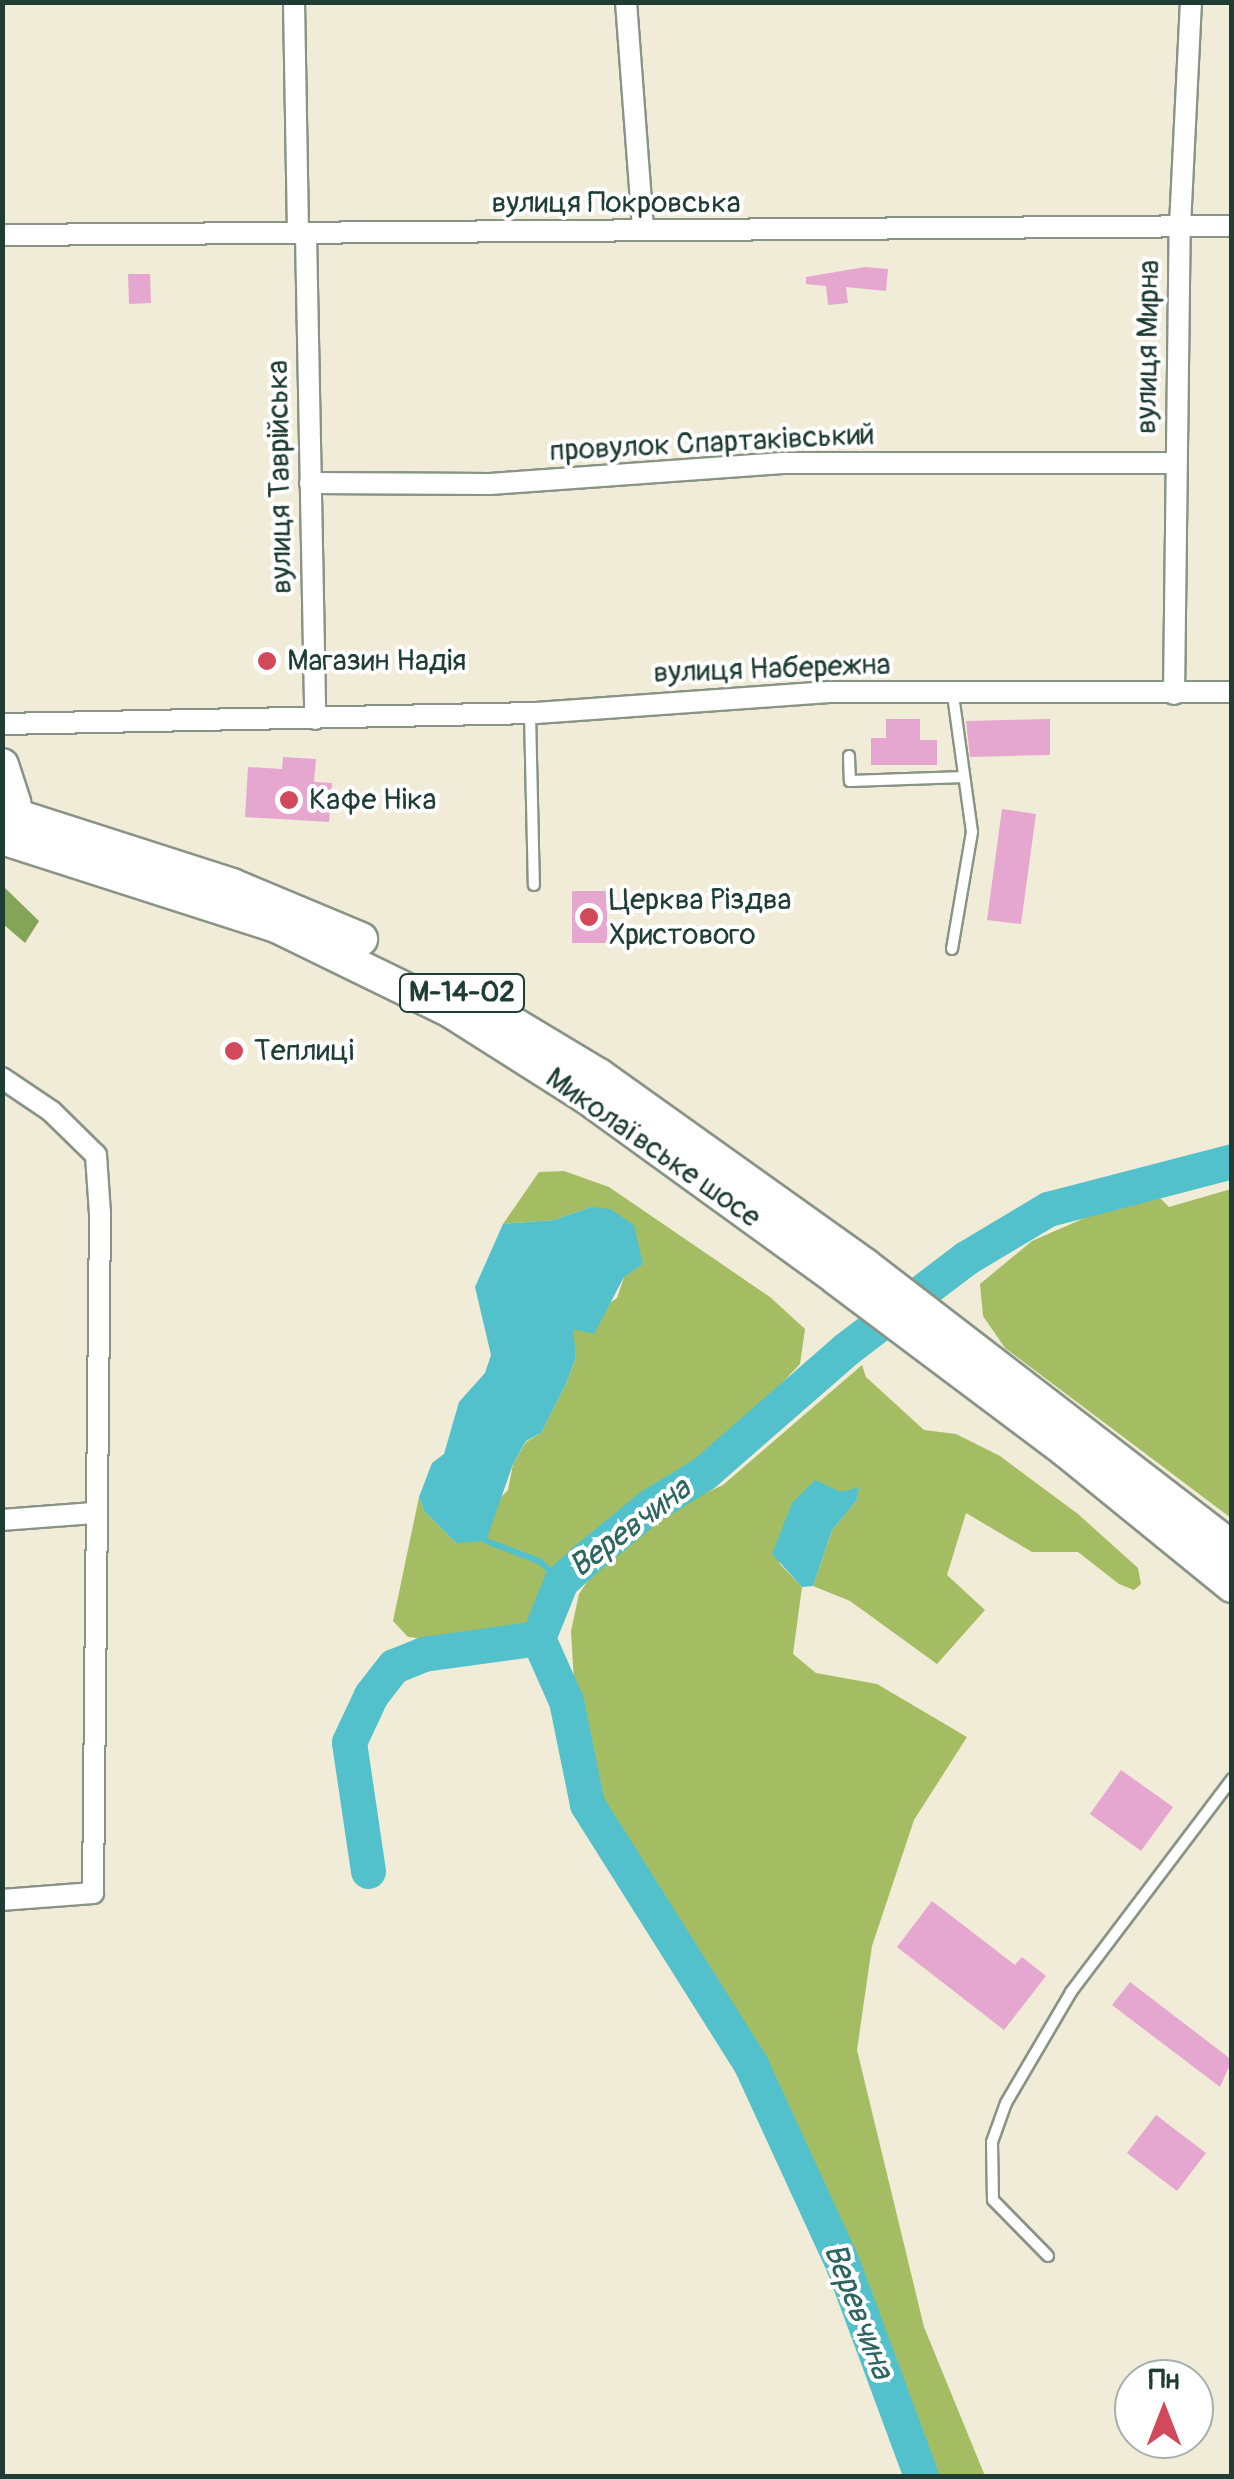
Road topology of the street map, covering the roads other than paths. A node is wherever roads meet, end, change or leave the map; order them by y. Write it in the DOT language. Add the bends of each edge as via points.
graph roads {
  1 [pos="294,2"];
  2 [pos="626,2"];
  3 [pos="1190,2"];
  4 [pos="1180,226"];
  5 [pos="1232,226"];
  6 [pos="643,229"];
  7 [pos="302,233"];
  8 [pos="2,235"];
  9 [pos="1176,463"];
  10 [pos="310,482"];
  11 [pos="1232,692"];
  12 [pos="953,694"];
  13 [pos="1174,694"];
  14 [pos="530,712"];
  15 [pos="314,719"];
  16 [pos="2,724"];
  17 [pos="849,756"];
  18 [pos="2,765"];
  19 [pos="964,777"];
  20 [pos="5,821"];
  21 [pos="534,884"];
  22 [pos="952,949"];
  23 [pos="5,1079"];
  24 [pos="946,1343"];
  25 [pos="94,1513"];
  26 [pos="2,1520"];
  27 [pos="1232,1548"];
  28 [pos="1232,1586"];
  29 [pos="1232,1779"];
  30 [pos="2,1900"];
  31 [pos="1048,2256"];
  1 -- 7 [label="street, вулиця Таврійська"];
  2 -- 6 [label="street"];
  3 -- 4 [label="street, вулиця Мирна"];
  4 -- 5 [label="street, вулиця Покровська"];
  4 -- 6 [label="street, вулиця Покровська" via="834,234"];
  4 -- 9 [label="street, вулиця Мирна"];
  6 -- 7 [label="street, вулиця Покровська"];
  7 -- 8 [label="street, вулиця Покровська"];
  7 -- 10 [label="street, вулиця Таврійська"];
  9 -- 10 [label="street, провулок Спартаківський" via="786,463 490,484"];
  9 -- 13 [label="street, вулиця Мирна"];
  10 -- 15 [label="street, вулиця Таврійська"];
  11 -- 13 [label="street, вулиця Набережна"];
  12 -- 13 [label="street, вулиця Набережна"];
  12 -- 14 [label="street, вулиця Набережна" via="814,692"];
  12 -- 19 [label="lane"];
  14 -- 15 [label="street, вулиця Набережна"];
  14 -- 21 [label="lane"];
  15 -- 16 [label="street, вулиця Набережна"];
  17 -- 19 [label="lane" via="850,781"];
  18 -- 20 [label="main road"];
  19 -- 22 [label="lane" via="972,832"];
  20 -- 24 [label="main road, Миколаївське шосе / М-14-02" via="232,885 404,959 599,1075"];
  23 -- 25 [label="street" via="80,1134 96,1155"];
  24 -- 27 [label="main road, Миколаївське шосе / М-14-02"];
  24 -- 28 [label="main road, Миколаївське шосе / М-14-02"];
  25 -- 26 [label="street"];
  25 -- 30 [label="street" via="92,1894"];
  29 -- 31 [label="lane" via="1072,1992 1006,2104 992,2142 994,2200"];
}
